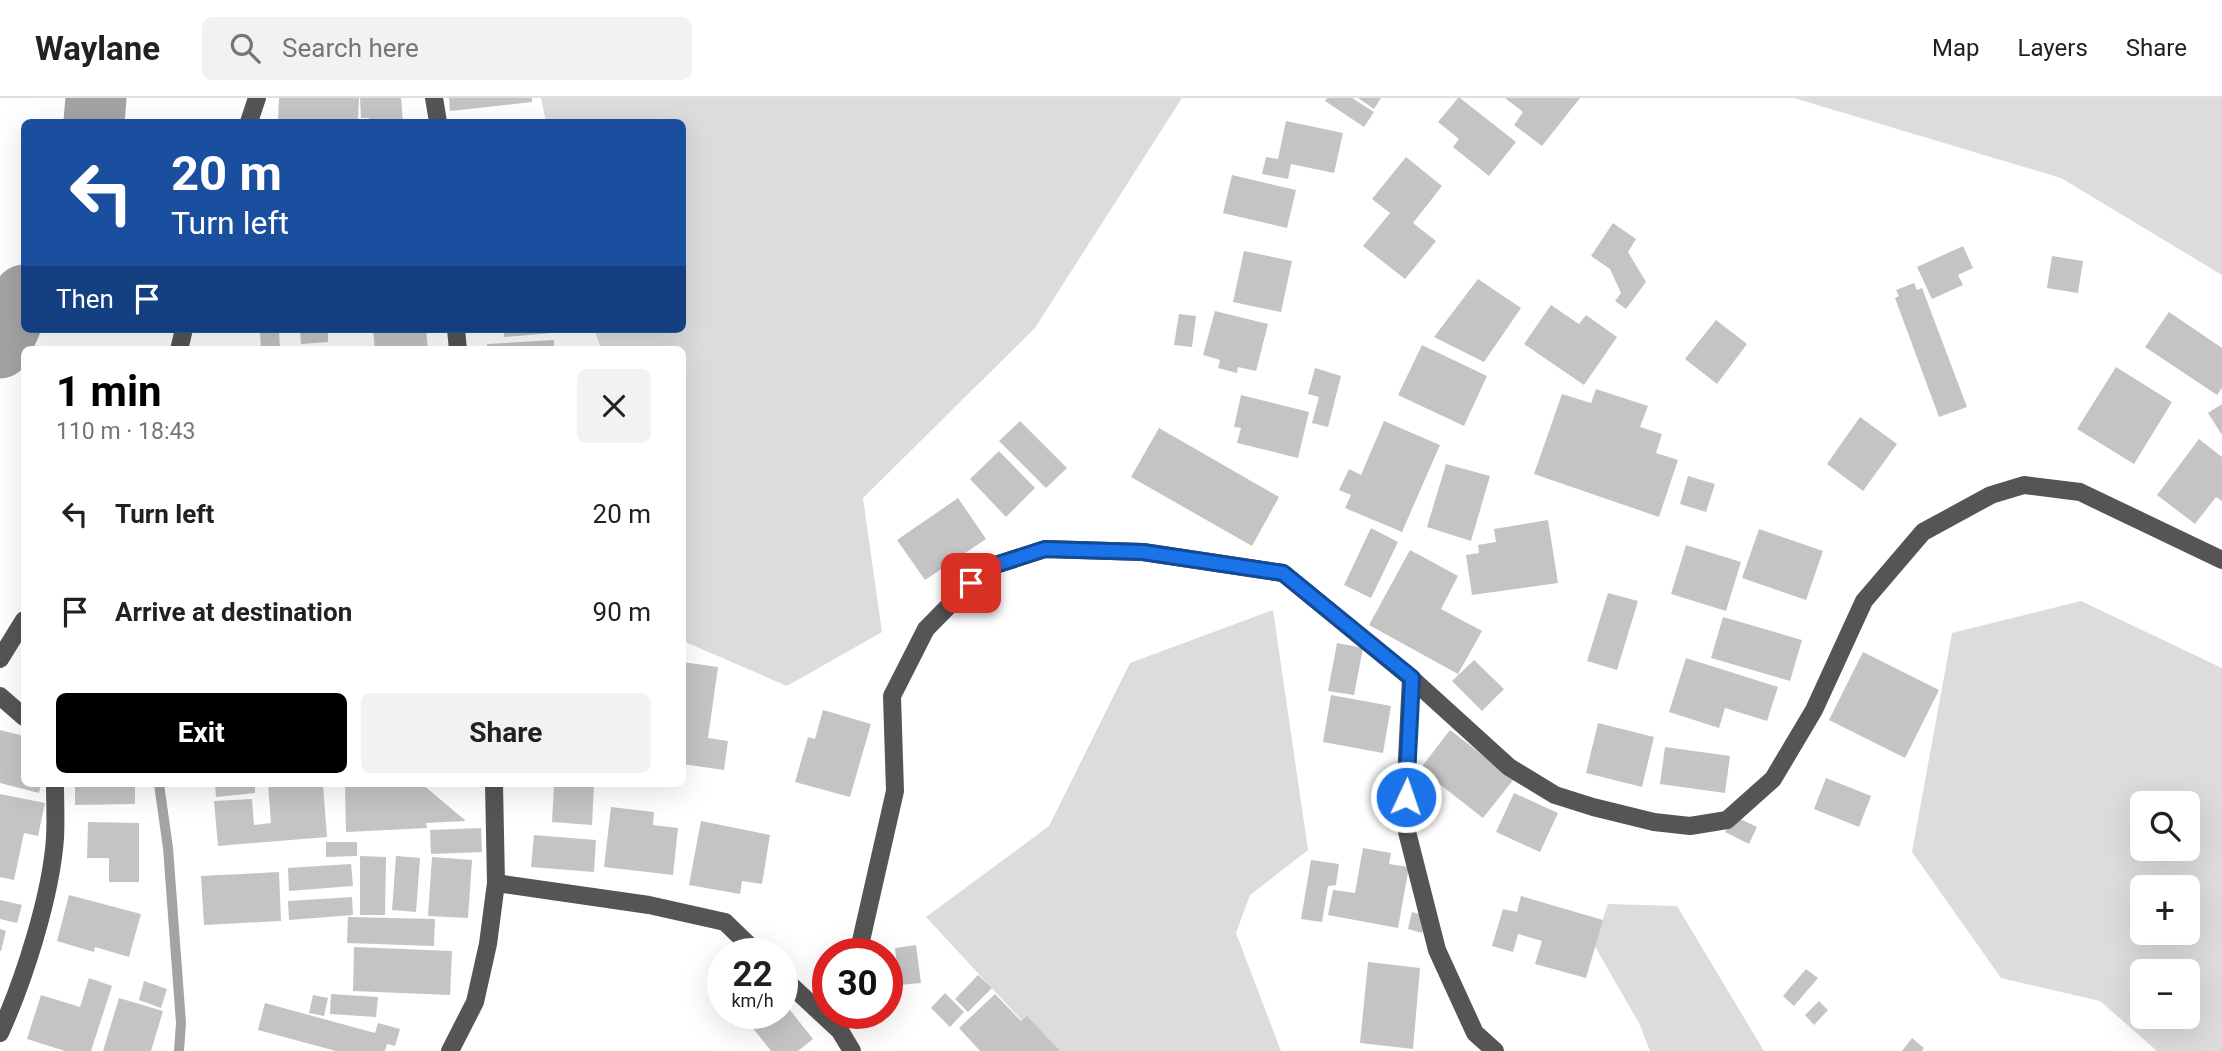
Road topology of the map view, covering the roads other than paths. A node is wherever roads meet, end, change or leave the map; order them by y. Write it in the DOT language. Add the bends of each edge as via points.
graph roads {
  1 [pos="257,98"];
  2 [pos="434,98"];
  3 [pos="250,119"];
  4 [pos="438,119"];
  5 [pos="2222,560"];
  6 [pos="21,625"];
  7 [pos="0,659"];
  8 [pos="1412,678"];
  9 [pos="0,696"];
  10 [pos="21,714"];
  11 [pos="55,787"];
  12 [pos="494,787"];
  13 [pos="496,883"];
  14 [pos="742,938"];
  15 [pos="862,938"];
  16 [pos="798,992"];
  17 [pos="840,1031"];
  18 [pos="0,1034"];
  19 [pos="450,1051"];
  20 [pos="852,1051"];
  21 [pos="1494,1051"];
  1 -- 3 [label="street"];
  2 -- 4 [label="street"];
  5 -- 8 [label="street" via="2080,492 2024,485 1991,495 1923,532 1864,601 1814,710 1773,779 1727,820 1690,826 1654,822 1555,795 1509,767"];
  6 -- 7 [label="street"];
  8 -- 15 [label="street" via="1283,573 1143,552 1045,549 986,568 926,629 892,696 895,791"];
  8 -- 21 [label="street" via="1405,820 1437,950 1475,1034"];
  9 -- 10 [label="street"];
  11 -- 18 [label="street" via="55,839 44,901"];
  12 -- 13 [label="street"];
  13 -- 14 [label="street" via="649,905 725,922"];
  13 -- 19 [label="street" via="475,1002"];
  16 -- 17 [label="street"];
  17 -- 20 [label="street"];
}
